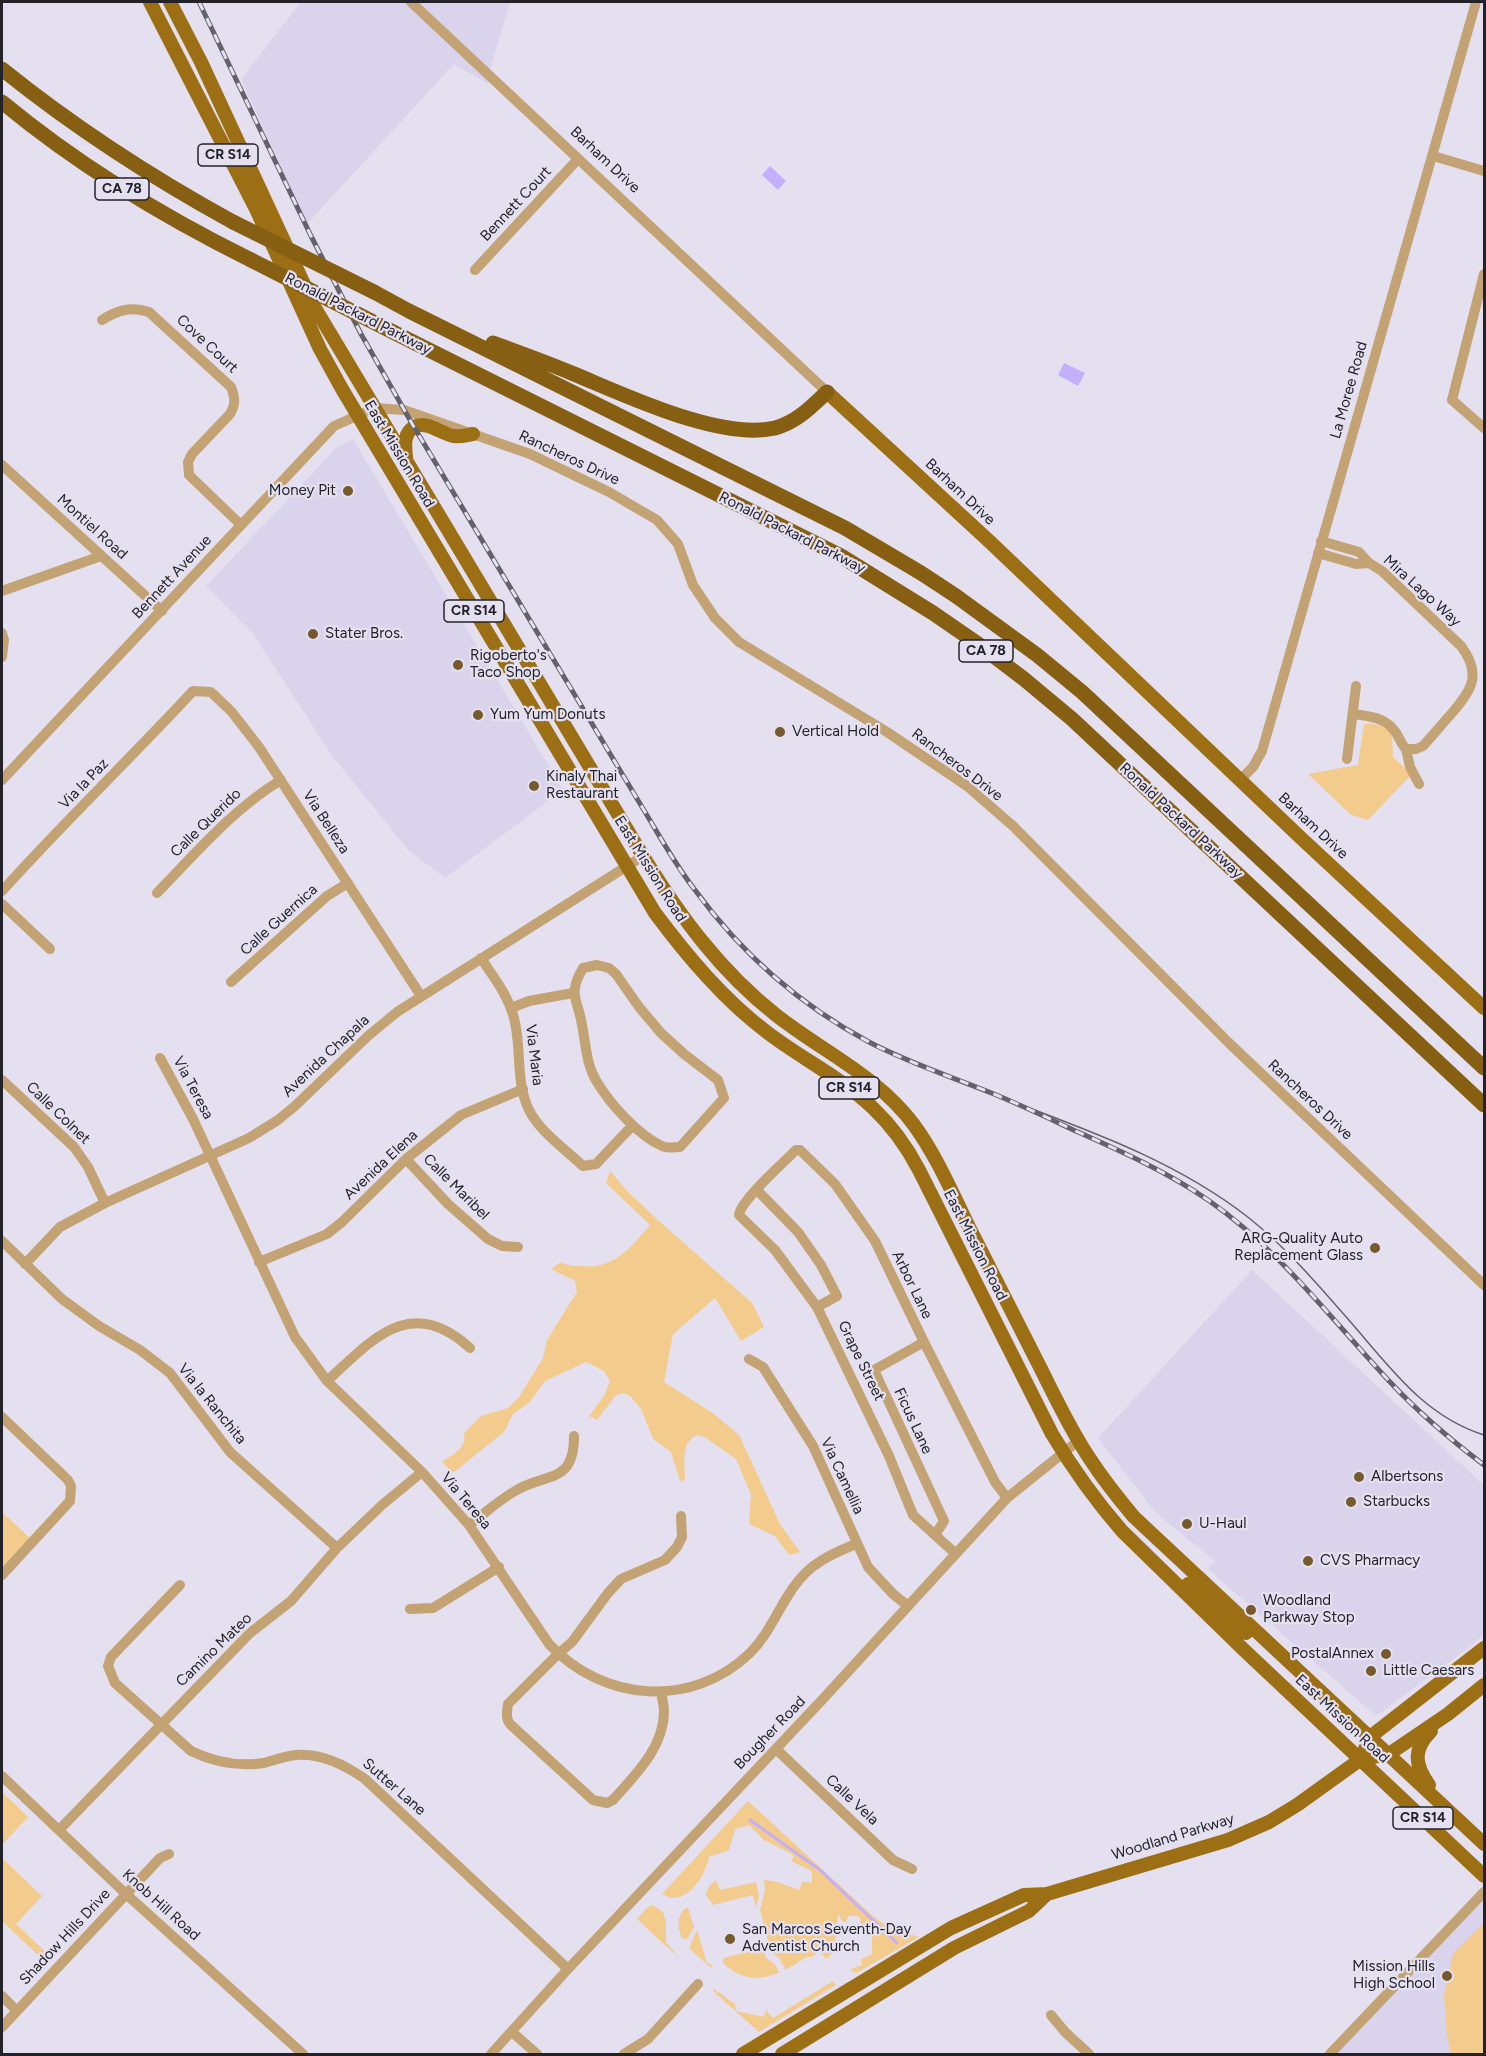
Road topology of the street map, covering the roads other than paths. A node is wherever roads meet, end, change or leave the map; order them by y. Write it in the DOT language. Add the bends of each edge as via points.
graph roads {
  1 [pos="150,2"];
  2 [pos="170,2"];
  3 [pos="411,2"];
  4 [pos="1476,2"];
  5 [pos="2,69"];
  6 [pos="2,102"];
  7 [pos="1433,156"];
  8 [pos="578,159"];
  9 [pos="1485,171"];
  10 [pos="475,270"];
  11 [pos="1485,274"];
  12 [pos="409,311"];
  13 [pos="102,320"];
  14 [pos="827,392"];
  15 [pos="375,408"];
  16 [pos="358,416"];
  17 [pos="1485,428"];
  18 [pos="473,434"];
  19 [pos="406,459"];
  20 [pos="2,465"];
  21 [pos="240,524"];
  22 [pos="1321,541"];
  23 [pos="1318,553"];
  24 [pos="101,556"];
  25 [pos="1369,563"];
  26 [pos="2,591"];
  27 [pos="162,611"];
  28 [pos="484,627"];
  29 [pos="2,633"];
  30 [pos="519,648"];
  31 [pos="2,657"];
  32 [pos="1479,673"];
  33 [pos="1356,686"];
  34 [pos="188,697"];
  35 [pos="1353,714"];
  36 [pos="1406,749"];
  37 [pos="1347,759"];
  38 [pos="2,780"];
  39 [pos="281,780"];
  40 [pos="1240,780"];
  41 [pos="1419,784"];
  42 [pos="643,856"];
  43 [pos="626,866"];
  44 [pos="348,883"];
  45 [pos="2,891"];
  46 [pos="157,893"];
  47 [pos="2,904"];
  48 [pos="50,949"];
  49 [pos="481,958"];
  50 [pos="231,982"];
  51 [pos="573,993"];
  52 [pos="422,996"];
  53 [pos="511,1008"];
  54 [pos="1485,1008"];
  55 [pos="160,1058"];
  56 [pos="1485,1068"];
  57 [pos="2,1080"];
  58 [pos="523,1089"];
  59 [pos="1485,1105"];
  60 [pos="632,1126"];
  61 [pos="210,1156"];
  62 [pos="406,1159"];
  63 [pos="757,1190"];
  64 [pos="105,1203"];
  65 [pos="2,1241"];
  66 [pos="518,1247"];
  67 [pos="259,1262"];
  68 [pos="25,1264"];
  69 [pos="1485,1285"];
  70 [pos="817,1307"];
  71 [pos="924,1342"];
  72 [pos="470,1348"];
  73 [pos="748,1359"];
  74 [pos="327,1381"];
  75 [pos="2,1417"];
  76 [pos="574,1436"];
  77 [pos="1078,1441"];
  78 [pos="1063,1453"];
  79 [pos="422,1472"];
  80 [pos="1007,1498"];
  81 [pos="681,1516"];
  82 [pos="469,1525"];
  83 [pos="935,1535"];
  84 [pos="856,1544"];
  85 [pos="337,1548"];
  86 [pos="956,1554"];
  87 [pos="1151,1560"];
  88 [pos="499,1567"];
  89 [pos="2,1575"];
  90 [pos="180,1585"];
  91 [pos="908,1606"];
  92 [pos="410,1609"];
  93 [pos="1273,1646"];
  94 [pos="1485,1648"];
  95 [pos="558,1654"];
  96 [pos="1485,1685"];
  97 [pos="661,1692"];
  98 [pos="1448,1714"];
  99 [pos="160,1724"];
  100 [pos="1370,1737"];
  101 [pos="776,1749"];
  102 [pos="1389,1754"];
  103 [pos="1361,1759"];
  104 [pos="2,1776"];
  105 [pos="1444,1806"];
  106 [pos="59,1830"];
  107 [pos="1485,1844"];
  108 [pos="169,1854"];
  109 [pos="912,1869"];
  110 [pos="1485,1876"];
  111 [pos="1485,1892"];
  112 [pos="126,1894"];
  113 [pos="1047,1894"];
  114 [pos="568,1969"];
  115 [pos="698,1984"];
  116 [pos="2,1996"];
  117 [pos="17,2011"];
  118 [pos="1051,2014"];
  119 [pos="2,2027"];
  120 [pos="512,2032"];
  121 [pos="776,2035"];
  122 [pos="785,2054"];
  123 [pos="303,2055"];
  124 [pos="490,2055"];
  125 [pos="537,2055"];
  126 [pos="624,2055"];
  127 [pos="743,2055"];
  128 [pos="1089,2055"];
  129 [pos="1330,2055"];
  1 -- 16 [label="main road, East Mission Road / CR S14" via="256,209 320,348"];
  2 -- 15 [label="main road, East Mission Road / CR S14" via="315,308"];
  3 -- 8 [label="street, Barham Drive"];
  4 -- 7 [label="street, La Moree Road"];
  5 -- 12 [label="highway, Ronald Packard Parkway / CA 78, bridge" via="106,147 180,193"];
  6 -- 59 [label="highway, Ronald Packard Parkway / CA 78, bridge" via="123,189 193,231 841,556 933,613 1072,719"];
  7 -- 9 [label="street"];
  7 -- 22 [label="street, La Moree Road"];
  8 -- 10 [label="street, Bennett Court"];
  8 -- 14 [label="street, Barham Drive"];
  11 -- 17 [label="street" via="1452,400"];
  12 -- 14 [label="highway" via="646,403 711,424 756,430 773,428 799,417"];
  12 -- 56 [label="highway, Ronald Packard Parkway / CA 78" via="845,528 956,596 1082,692"];
  13 -- 21 [label="street, Cove Court" via="127,308 149,312 231,387 235,398 230,414 188,462 189,475"];
  14 -- 40 [label="main road, Barham Drive" via="990,541"];
  15 -- 16 [label="street, Bennett Avenue"];
  15 -- 18 [label="street, Rancheros Drive" via="405,410"];
  15 -- 19 [label="main road, East Mission Road / CR S14"];
  16 -- 21 [label="street, Bennett Avenue" via="334,426"];
  16 -- 28 [label="main road, East Mission Road / CR S14"];
  18 -- 19 [label="main road" via="454,436 418,425 406,435"];
  18 -- 69 [label="street, Rancheros Drive" via="530,454 657,520 678,544 693,585 715,618 739,642 887,732 974,793 1012,826 1229,1043"];
  19 -- 30 [label="main road, East Mission Road / CR S14"];
  20 -- 24 [label="street, Montiel Road"];
  21 -- 27 [label="street, Bennett Avenue"];
  22 -- 23 [label="street, La Moree Road"];
  22 -- 25 [label="street, Mira Lago Way" via="1359,552"];
  23 -- 25 [label="street, Mira Lago Way" via="1356,564"];
  23 -- 40 [label="street, La Moree Road" via="1262,751"];
  24 -- 26 [label="street"];
  24 -- 27 [label="street, Montiel Road"];
  25 -- 32 [label="street, Mira Lago Way" via="1461,646"];
  27 -- 38 [label="street, Bennett Avenue"];
  28 -- 30 [label="main road" via="493,626"];
  28 -- 43 [label="main road, East Mission Road / CR S14"];
  29 -- 31 [label="street"];
  30 -- 42 [label="main road, East Mission Road / CR S14"];
  32 -- 36 [label="street, Mira Lago Way" via="1466,698 1423,746"];
  33 -- 35 [label="street"];
  34 -- 39 [label="street, Via Belleza" via="193,692 211,692 231,711"];
  34 -- 45 [label="street, Via la Paz"];
  35 -- 36 [label="street" via="1386,723"];
  35 -- 37 [label="street"];
  36 -- 41 [label="street"];
  39 -- 44 [label="street, Via Belleza"];
  39 -- 46 [label="street, Calle Querido" via="259,792 239,810"];
  40 -- 54 [label="main road, Barham Drive"];
  42 -- 43 [label="street, Avenida Chapala"];
  42 -- 77 [label="main road, East Mission Road / CR S14" via="702,943 724,967 775,1014 882,1089 913,1125 944,1176"];
  43 -- 49 [label="street, Avenida Chapala"];
  43 -- 78 [label="main road, East Mission Road / CR S14" via="675,939 734,1004 767,1032 856,1093 905,1146"];
  44 -- 50 [label="street, Calle Guernica" via="327,896"];
  44 -- 52 [label="street, Via Belleza"];
  47 -- 48 [label="street"];
  49 -- 52 [label="street, Avenida Chapala"];
  49 -- 53 [label="street, Via Maria"];
  51 -- 53 [label="street"];
  51 -- 60 [label="street" via="585,1052 596,1082"];
  51 -- 60 [label="street" via="583,968 597,964 609,968 661,1033 718,1080 724,1098 683,1145 662,1146"];
  52 -- 61 [label="street, Avenida Chapala" via="397,1011 278,1120"];
  53 -- 58 [label="street, Via Maria"];
  55 -- 61 [label="street, Via Teresa"];
  57 -- 64 [label="street, Calle Colnet" via="74,1147"];
  58 -- 60 [label="street, Via Maria" via="528,1109 538,1123 583,1166 596,1164"];
  58 -- 62 [label="street, Avenida Elena" via="461,1115"];
  61 -- 64 [label="street, Avenida Chapala"];
  61 -- 67 [label="street, Via Teresa"];
  62 -- 66 [label="street, Calle Maribel" via="488,1239 502,1246"];
  62 -- 67 [label="street, Avenida Elena" via="327,1234"];
  63 -- 70 [label="street, Grape Street" via="739,1215 775,1250"];
  63 -- 70 [label="street" via="798,1232 837,1296"];
  63 -- 71 [label="street, Arbor Lane" via="800,1150 835,1184 875,1241"];
  64 -- 68 [label="street, Avenida Chapala" via="60,1227"];
  65 -- 68 [label="street, Via la Ranchita"];
  67 -- 74 [label="street, Via Teresa" via="295,1337"];
  68 -- 85 [label="street, Via la Ranchita" via="63,1299 170,1373 230,1452"];
  70 -- 83 [label="street, Grape Street" via="913,1515"];
  71 -- 80 [label="street, Arbor Lane" via="995,1482"];
  71 -- 83 [label="street, Ficus Lane" via="873,1371 944,1521"];
  72 -- 74 [label="street" via="446,1330 422,1324 401,1325 378,1335"];
  73 -- 84 [label="street, Via Camellia" via="763,1367 813,1446"];
  74 -- 79 [label="street, Via Teresa"];
  75 -- 89 [label="street" via="68,1480 70,1502"];
  76 -- 82 [label="street" via="571,1459 555,1477 514,1491"];
  77 -- 78 [label="street, Bougher Road"];
  77 -- 93 [label="main road, East Mission Road / CR S14" via="1134,1517"];
  78 -- 80 [label="street, Bougher Road"];
  78 -- 87 [label="main road, East Mission Road / CR S14" via="1094,1498"];
  79 -- 82 [label="street, Via Teresa"];
  79 -- 85 [label="street, Camino Mateo"];
  80 -- 86 [label="street, Bougher Road"];
  81 -- 95 [label="street" via="682,1537 677,1547 665,1560 621,1579 572,1642"];
  82 -- 88 [label="street, Via Teresa"];
  83 -- 86 [label="street, Grape Street"];
  84 -- 91 [label="street, Via Camellia" via="868,1567"];
  84 -- 97 [label="street, Via Teresa" via="826,1556 803,1575 765,1637 749,1654 717,1677"];
  85 -- 99 [label="street, Camino Mateo" via="291,1601 250,1633"];
  86 -- 91 [label="street, Bougher Road"];
  87 -- 93 [label="main road" via="1175,1572 1265,1649"];
  87 -- 103 [label="main road, East Mission Road / CR S14"];
  88 -- 92 [label="street" via="433,1608"];
  88 -- 95 [label="street, Via Teresa"];
  90 -- 99 [label="street, Sutter Lane" via="111,1657 108,1666 116,1683"];
  91 -- 101 [label="street, Bougher Road"];
  93 -- 100 [label="main road, East Mission Road / CR S14"];
  94 -- 100 [label="main road"];
  95 -- 97 [label="street, Via Teresa" via="592,1677 627,1690"];
  95 -- 97 [label="street" via="508,1704 506,1715 508,1722 593,1800 613,1800 652,1754 664,1711"];
  96 -- 98 [label="main road, Woodland Parkway"];
  98 -- 102 [label="main road, Woodland Parkway"];
  98 -- 105 [label="main road" via="1422,1740 1417,1757 1423,1776"];
  99 -- 106 [label="street, Camino Mateo"];
  99 -- 114 [label="street, Sutter Lane" via="191,1751 232,1765 296,1755 330,1759 350,1768"];
  100 -- 102 [label="main road, East Mission Road / CR S14"];
  100 -- 103 [label="main road"];
  101 -- 109 [label="street, Calle Vela" via="893,1860"];
  101 -- 114 [label="street, Bougher Road"];
  102 -- 103 [label="main road, Woodland Parkway"];
  102 -- 105 [label="main road, East Mission Road / CR S14"];
  103 -- 110 [label="main road, East Mission Road / CR S14"];
  103 -- 113 [label="main road, Woodland Parkway" via="1297,1805 1228,1840"];
  104 -- 106 [label="street, Knob Hill Road"];
  105 -- 107 [label="main road, East Mission Road / CR S14"];
  106 -- 112 [label="street, Knob Hill Road"];
  108 -- 112 [label="street, Shadow Hills Drive" via="160,1858"];
  111 -- 129 [label="street"];
  112 -- 117 [label="street, Shadow Hills Drive"];
  112 -- 123 [label="street, Knob Hill Road"];
  113 -- 121 [label="main road, Woodland Parkway" via="1024,1895 951,1928"];
  113 -- 122 [label="main road, Woodland Parkway" via="1029,1911 954,1948"];
  114 -- 120 [label="street, Bougher Road"];
  115 -- 126 [label="street" via="648,2039"];
  116 -- 117 [label="street"];
  117 -- 119 [label="street, Shadow Hills Drive"];
  118 -- 128 [label="street"];
  120 -- 124 [label="street, Bougher Road"];
  120 -- 125 [label="street"];
  121 -- 122 [label="street"];
  121 -- 127 [label="main road, Woodland Parkway"];
}
